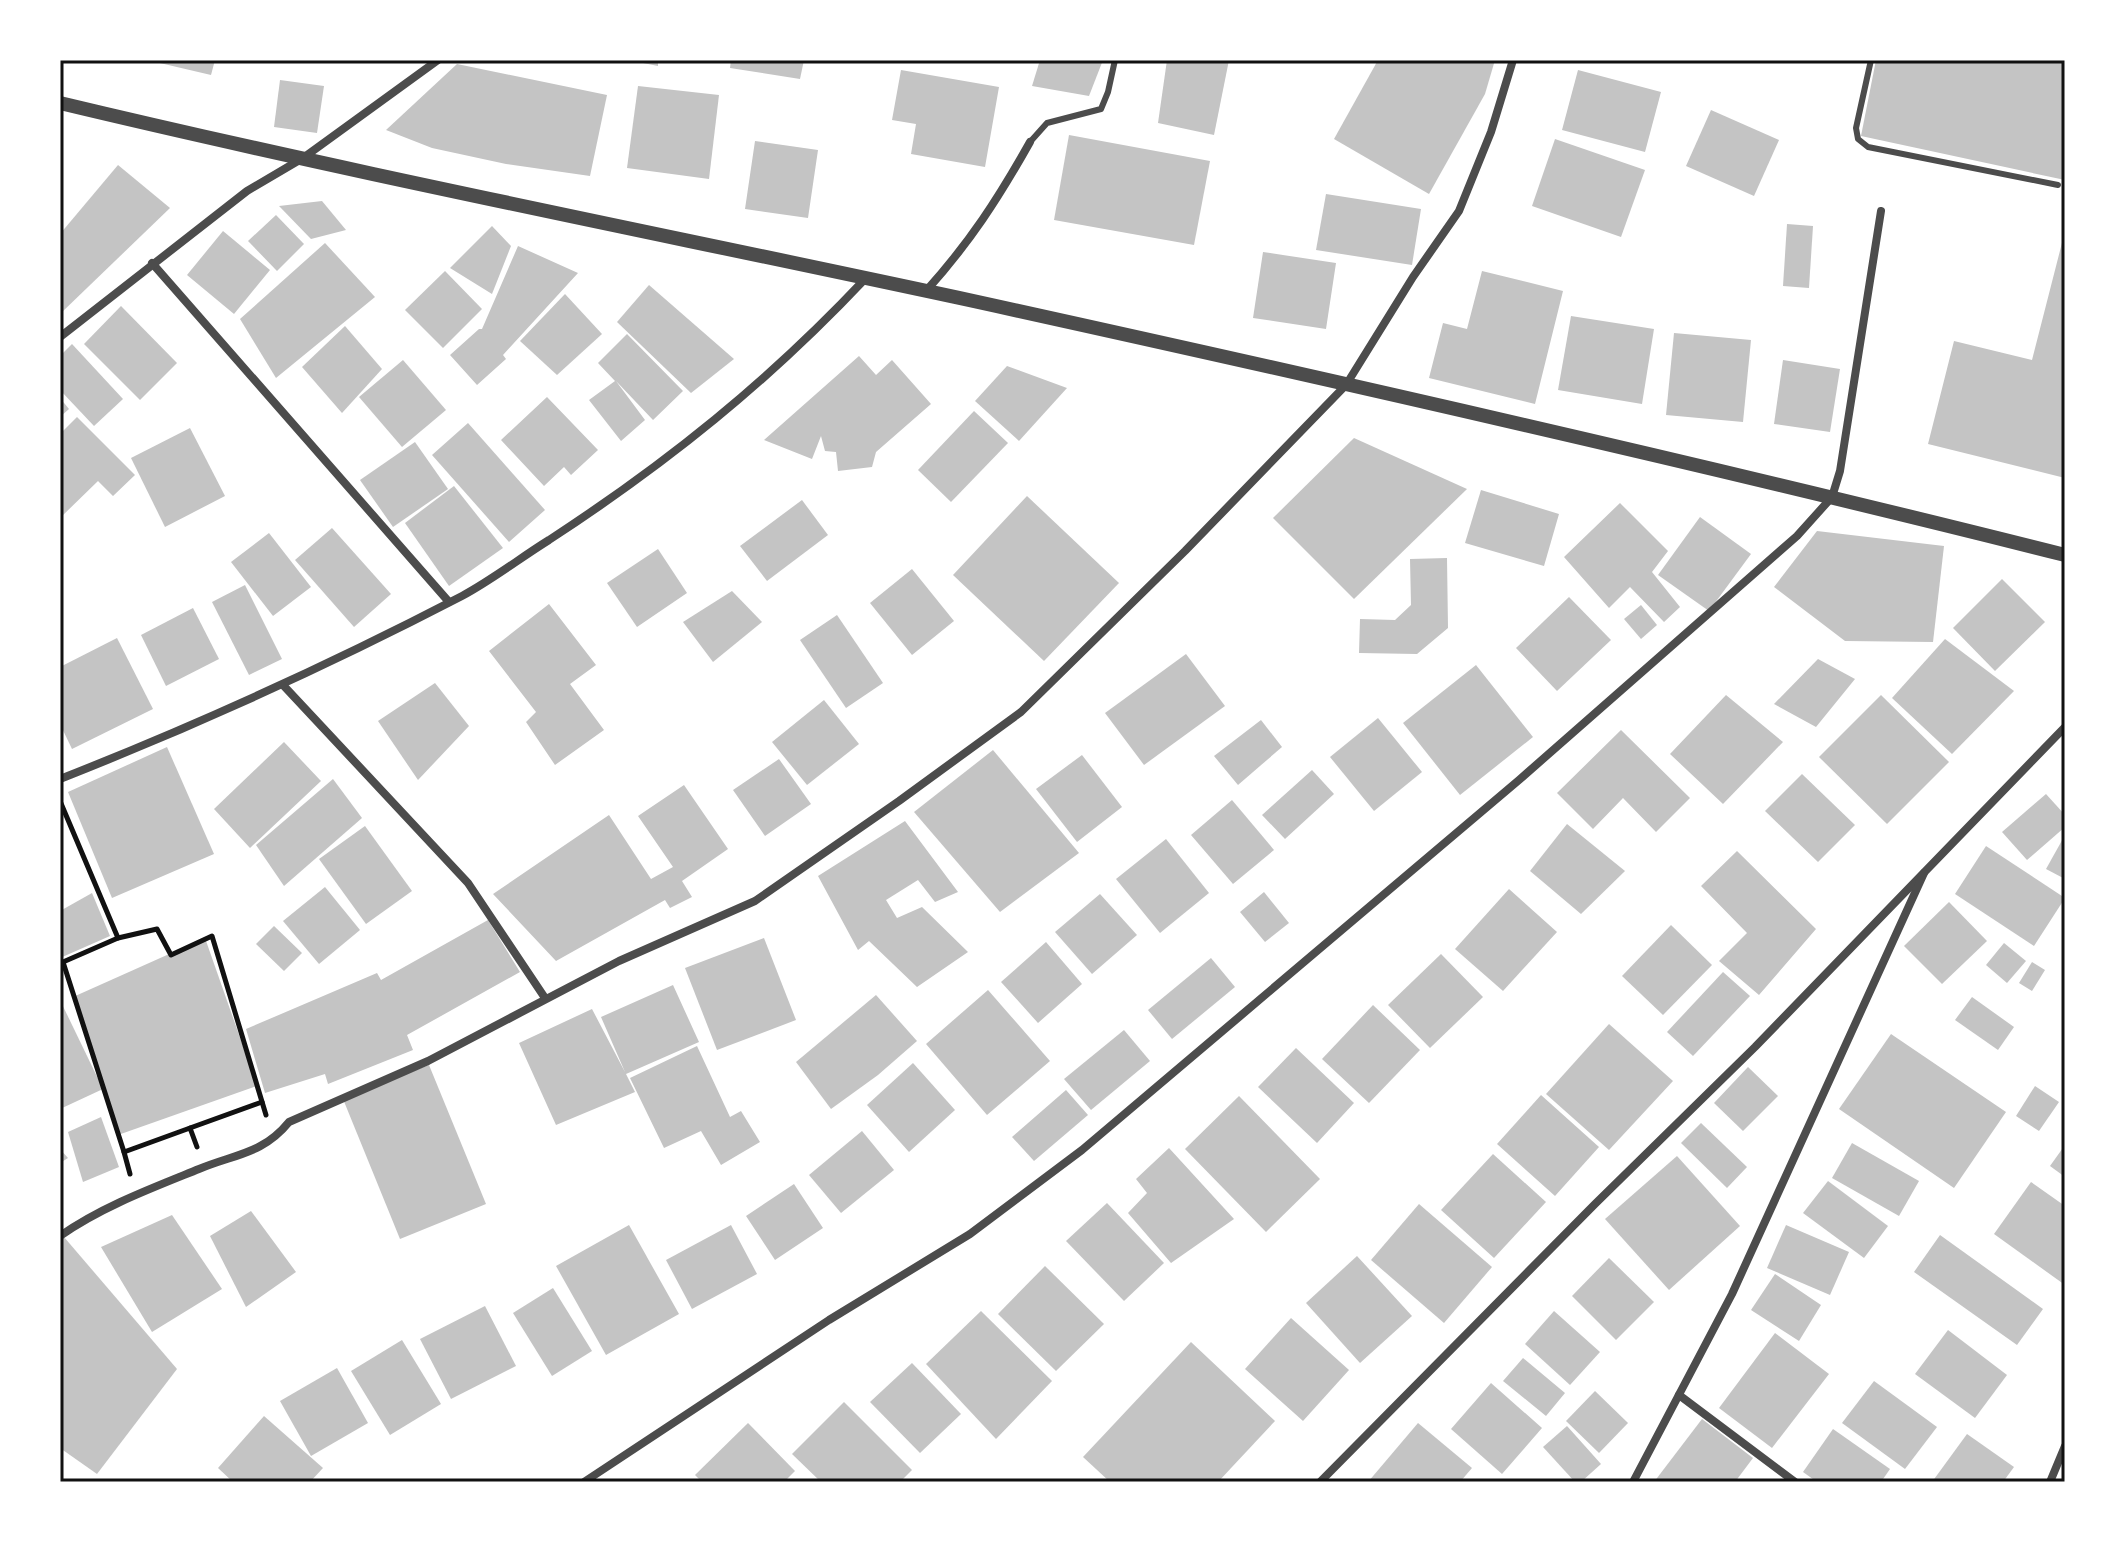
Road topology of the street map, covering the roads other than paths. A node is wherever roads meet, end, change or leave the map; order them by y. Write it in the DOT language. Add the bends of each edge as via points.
graph roads {
  1 [pos="438,60"];
  2 [pos="1115,60"];
  3 [pos="1513,60"];
  4 [pos="1871,60"];
  5 [pos="60,103"];
  6 [pos="1030,142"];
  7 [pos="303,158"];
  8 [pos="2058,185"];
  9 [pos="1881,211"];
  10 [pos="152,263"];
  11 [pos="865,279"];
  12 [pos="926,291"];
  13 [pos="60,337"];
  14 [pos="1346,385"];
  15 [pos="1832,497"];
  16 [pos="2065,555"];
  17 [pos="449,602"];
  18 [pos="283,685"];
  19 [pos="2065,727"];
  20 [pos="60,779"];
  21 [pos="1928,866"];
  22 [pos="545,998"];
  23 [pos="60,1236"];
  24 [pos="1679,1395"];
  25 [pos="2065,1446"];
  26 [pos="584,1482"];
  27 [pos="1320,1482"];
  28 [pos="1633,1482"];
  29 [pos="1795,1482"];
  30 [pos="2050,1482"];
  1 -- 7 [label="street"];
  2 -- 6 [label="lane" via="1101,109 1047,123"];
  3 -- 14 [label="street" via="1459,211"];
  4 -- 8 [label="lane" via="1856,128 1858,139 1868,147"];
  5 -- 7 [label="street"];
  6 -- 12 [label="street" via="993,208"];
  7 -- 10 [label="street" via="247,191"];
  7 -- 11 [label="street"];
  9 -- 15 [label="street"];
  10 -- 13 [label="street"];
  10 -- 17 [label="street"];
  11 -- 12 [label="street"];
  11 -- 17 [label="street" via="732,408 619,495"];
  12 -- 14 [label="street"];
  14 -- 15 [label="street"];
  14 -- 22 [label="street" via="1021,712 755,901"];
  15 -- 16 [label="street"];
  15 -- 26 [label="street" via="1797,536 1519,780 1082,1150 980,1227"];
  17 -- 18 [label="street"];
  18 -- 20 [label="street"];
  18 -- 22 [label="street" via="468,883"];
  19 -- 21 [label="street"];
  21 -- 24 [label="street" via="1732,1294"];
  21 -- 27 [label="street" via="1755,1047"];
  22 -- 23 [label="street" via="489,1032 289,1122 275,1138 80,1221"];
  24 -- 28 [label="street"];
  24 -- 29 [label="street"];
  25 -- 30 [label="street"];
}
